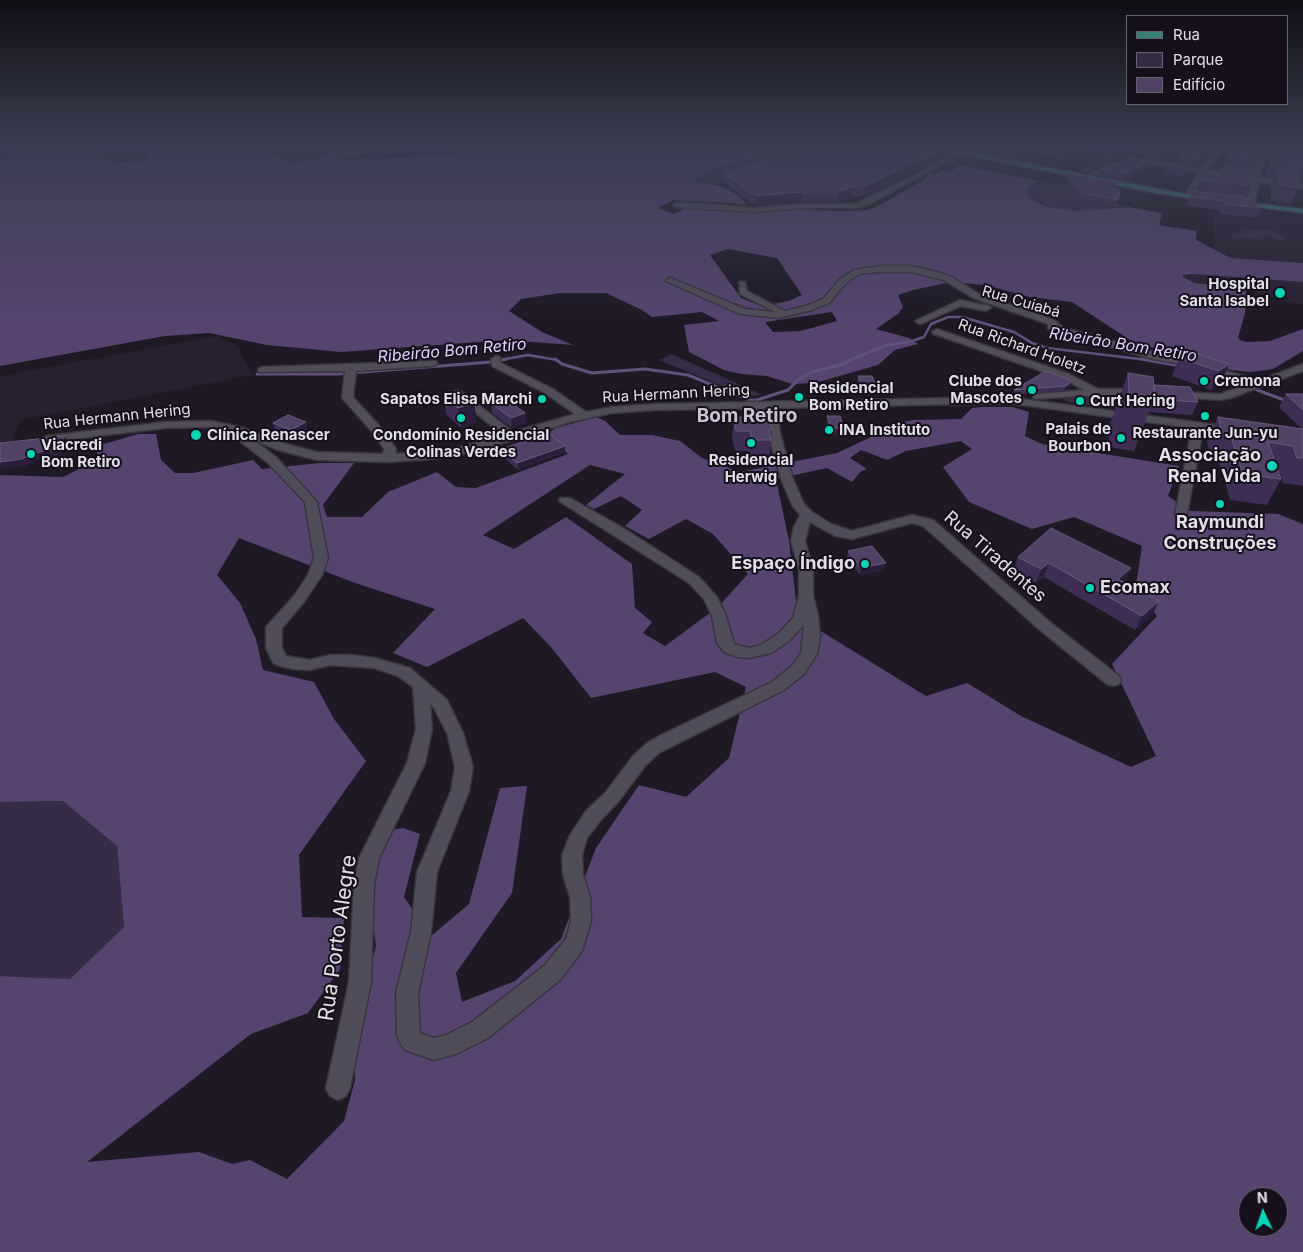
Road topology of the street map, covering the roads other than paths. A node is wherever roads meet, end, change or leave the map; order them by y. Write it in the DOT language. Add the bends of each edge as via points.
graph roads {
  1 [pos="872,203"];
  2 [pos="1238,203"];
  3 [pos="677,205"];
  4 [pos="1250,205"];
  5 [pos="1303,211"];
  6 [pos="670,281"];
  7 [pos="742,284"];
  8 [pos="794,312"];
  9 [pos="920,321"];
  10 [pos="1060,329"];
  11 [pos="937,332"];
  12 [pos="496,362"];
  13 [pos="432,363"];
  14 [pos="1303,367"];
  15 [pos="263,370"];
  16 [pos="350,372"];
  17 [pos="1254,385"];
  18 [pos="455,391"];
  19 [pos="1096,392"];
  20 [pos="1149,392"];
  21 [pos="1168,394"];
  22 [pos="1058,401"];
  23 [pos="771,405"];
  24 [pos="583,415"];
  25 [pos="1198,426"];
  26 [pos="236,429"];
  27 [pos="1243,432"];
  28 [pos="513,437"];
  29 [pos="31,440"];
  30 [pos="330,458"];
  31 [pos="388,458"];
  32 [pos="272,460"];
  33 [pos="565,502"];
  34 [pos="1181,514"];
  35 [pos="807,515"];
  36 [pos="806,595"];
  37 [pos="1113,680"];
  38 [pos="421,685"];
  39 [pos="338,1088"];
  1 -- 3 [label="street" via="862,208 802,206 753,210"];
  2 -- 4 [label="main road"];
  4 -- 5 [label="main road"];
  6 -- 8 [label="street" via="743,312 768,315"];
  7 -- 8 [label="street" via="743,292 754,299 777,310"];
  8 -- 10 [label="street" via="826,301 843,281 857,272 911,269 934,274 976,296 1051,322"];
  9 -- 10 [label="street, Rua Cuiabá" via="960,303"];
  10 -- 17 [label="street, Rua Cuiabá" via="1148,355 1182,361"];
  11 -- 19 [label="street, Rua Richard Holetz" via="1064,376"];
  12 -- 24 [label="street" via="549,391"];
  13 -- 16 [label="street"];
  14 -- 17 [label="street"];
  15 -- 16 [label="street"];
  16 -- 31 [label="street" via="347,398 380,433 390,449"];
  17 -- 21 [label="street" via="1231,396"];
  18 -- 28 [label="street"];
  19 -- 20 [label="street"];
  19 -- 22 [label="street"];
  22 -- 23 [label="street, Rua Hermann Hering"];
  22 -- 25 [label="street, Rua Hermann Hering"];
  23 -- 24 [label="street, Rua Hermann Hering" via="646,408"];
  23 -- 35 [label="street, Rua Tiradentes" via="774,433 787,479 798,505"];
  24 -- 28 [label="street, Rua Hermann Hering"];
  25 -- 27 [label="street, Rua Hermann Hering"];
  25 -- 34 [label="street"];
  26 -- 29 [label="street, Rua Hermann Hering" via="184,423"];
  26 -- 30 [label="street, Rua Hermann Hering" via="296,451"];
  26 -- 32 [label="street"];
  28 -- 31 [label="street, Rua Hermann Hering" via="451,453"];
  30 -- 31 [label="street, Rua Hermann Hering"];
  30 -- 32 [label="street"];
  32 -- 38 [label="street" via="311,502 321,558 315,575 299,599 274,628 274,648 280,660 292,664 330,660 375,663 404,672"];
  33 -- 36 [label="street" via="618,531 694,580 710,597 719,616 725,643 738,652 766,649 784,637 800,620"];
  35 -- 36 [label="street" via="800,527 798,541 806,569"];
  35 -- 37 [label="street, Rua Tiradentes" via="826,527 852,535 912,519 928,524 1046,627"];
  36 -- 38 [label="street" via="812,636 809,654 798,670 778,686 653,748 579,835 572,855 581,921 575,944 552,973 480,1030 448,1046 434,1049 413,1042 408,1035 407,993 420,932 426,872 460,791 464,767 455,733 441,704"];
  38 -- 39 [label="street, Rua Porto Alegre" via="424,729 416,763 369,858 364,884 360,982"];
}
